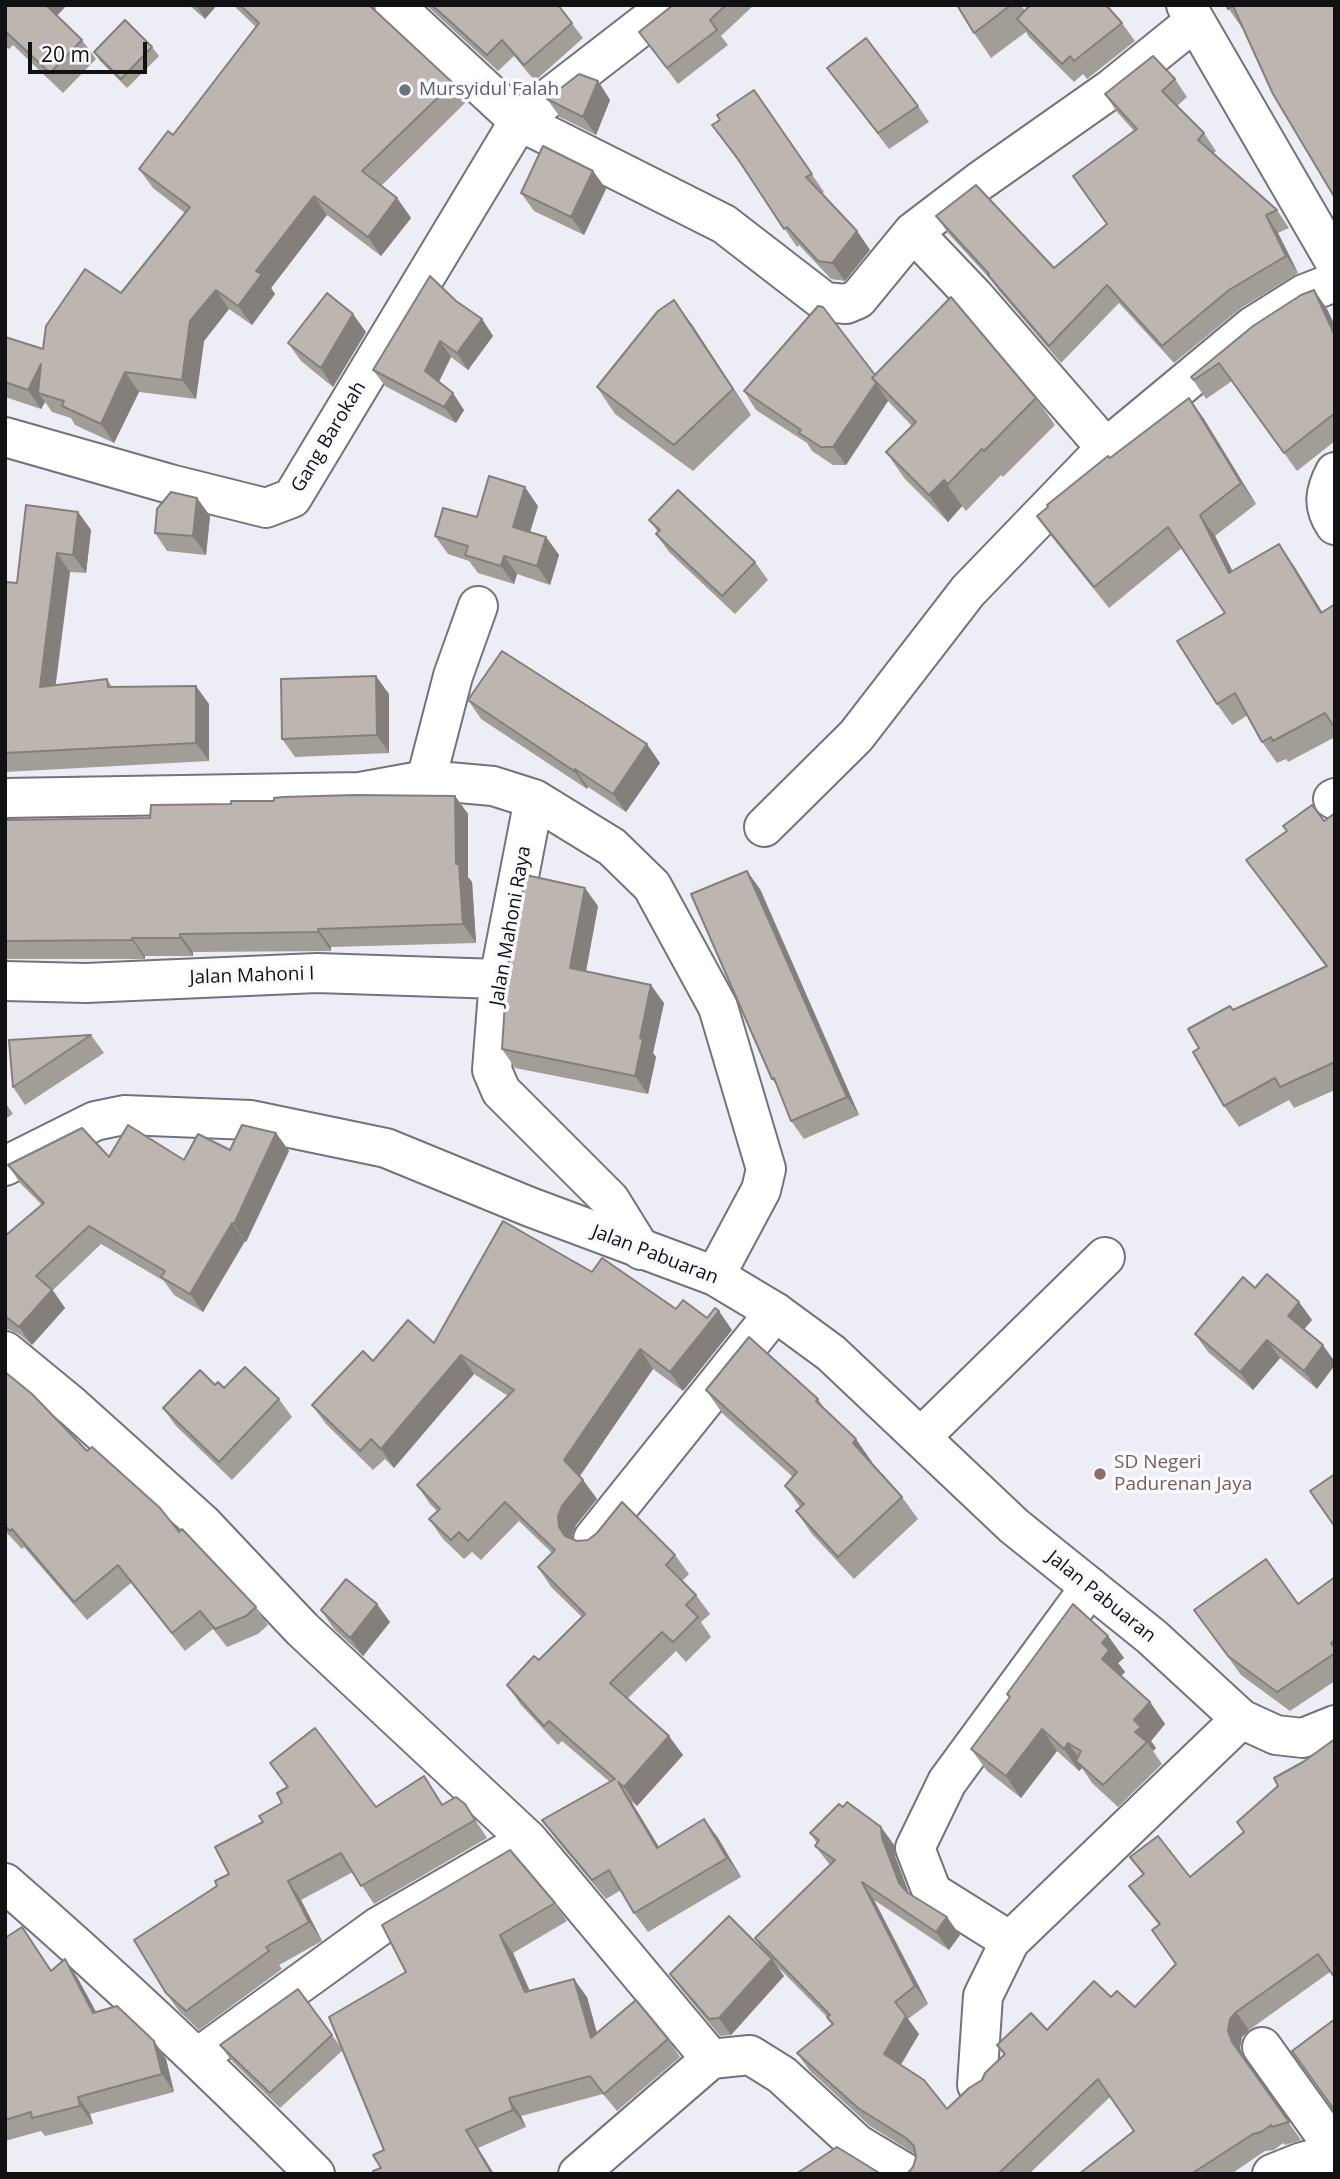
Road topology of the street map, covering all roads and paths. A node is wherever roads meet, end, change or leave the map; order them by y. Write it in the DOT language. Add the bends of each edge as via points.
graph roads {
  1 [pos="394,5"];
  2 [pos="669,5"];
  3 [pos="1190,13"];
  4 [pos="519,121"];
  5 [pos="913,232"];
  6 [pos="1329,239"];
  7 [pos="1335,282"];
  8 [pos="5,436"];
  9 [pos="1106,449"];
  10 [pos="1335,472"];
  11 [pos="1335,525"];
  12 [pos="478,606"];
  13 [pos="426,780"];
  14 [pos="5,798"];
  15 [pos="534,799"];
  16 [pos="764,827"];
  17 [pos="499,979"];
  18 [pos="5,981"];
  19 [pos="5,1166"];
  20 [pos="641,1250"];
  21 [pos="1105,1257"];
  22 [pos="715,1276"];
  23 [pos="775,1312"];
  24 [pos="5,1351"];
  25 [pos="921,1437"];
  26 [pos="593,1539"];
  27 [pos="1090,1587"];
  28 [pos="1241,1719"];
  29 [pos="1335,1725"];
  30 [pos="528,1840"];
  31 [pos="5,1883"];
  32 [pos="1010,1941"];
  33 [pos="1262,2047"];
  34 [pos="197,2058"];
  35 [pos="711,2059"];
  36 [pos="977,2085"];
  37 [pos="1335,2151"];
  38 [pos="314,2174"];
  39 [pos="578,2174"];
  40 [pos="907,2174"];
  41 [pos="1272,2174"];
  1 -- 4 [label="street"];
  2 -- 4 [label="street"];
  3 -- 5 [label="street" via="1111,89"];
  3 -- 6 [label="street"];
  4 -- 5 [label="street" via="724,224 825,302 846,304 858,299"];
  4 -- 8 [label="street, Gang Barokah" via="292,498 266,508"];
  5 -- 9 [label="street" via="975,296"];
  7 -- 9 [label="street" via="1304,294 1253,326"];
  9 -- 16 [label="street" via="968,591 856,736"];
  10 -- 11 [label="street" via="1326,489 1329,516"];
  12 -- 13 [label="street" via="453,676"];
  13 -- 14 [label="street" via="360,792"];
  13 -- 15 [label="street" via="493,786"];
  15 -- 17 [label="street, Jalan Mahoni Raya"];
  15 -- 22 [label="street" via="611,846 652,886 718,1007 765,1169 761,1190"];
  17 -- 18 [label="street, Jalan Mahoni I" via="317,974 86,983"];
  17 -- 20 [label="street, Jalan Mahoni Raya" via="495,1082 610,1200"];
  19 -- 20 [label="street, Jalan Pabuaran" via="95,1121 124,1115 251,1121 386,1148"];
  20 -- 22 [label="street, Jalan Pabuaran"];
  21 -- 25 [label="street"];
  22 -- 23 [label="street, Jalan Pabuaran"];
  23 -- 25 [label="street, Jalan Pabuaran" via="831,1353"];
  23 -- 26 [label="street"];
  24 -- 30 [label="street" via="202,1523 302,1629"];
  25 -- 27 [label="street, Jalan Pabuaran" via="1014,1526"];
  27 -- 28 [label="street, Jalan Pabuaran"];
  27 -- 32 [label="street" via="947,1782 915,1848 933,1892"];
  28 -- 29 [label="street, Jalan Pabuaran" via="1276,1735 1303,1738"];
  28 -- 32 [label="street"];
  30 -- 34 [label="street" via="378,1927"];
  30 -- 35 [label="street"];
  31 -- 34 [label="street"];
  32 -- 36 [label="street" via="983,1996"];
  33 -- 37 [label="street"];
  34 -- 38 [label="street"];
  35 -- 39 [label="street"];
  35 -- 40 [label="street" via="750,2055 782,2075 857,2144"];
  37 -- 41 [label="street"];
}
